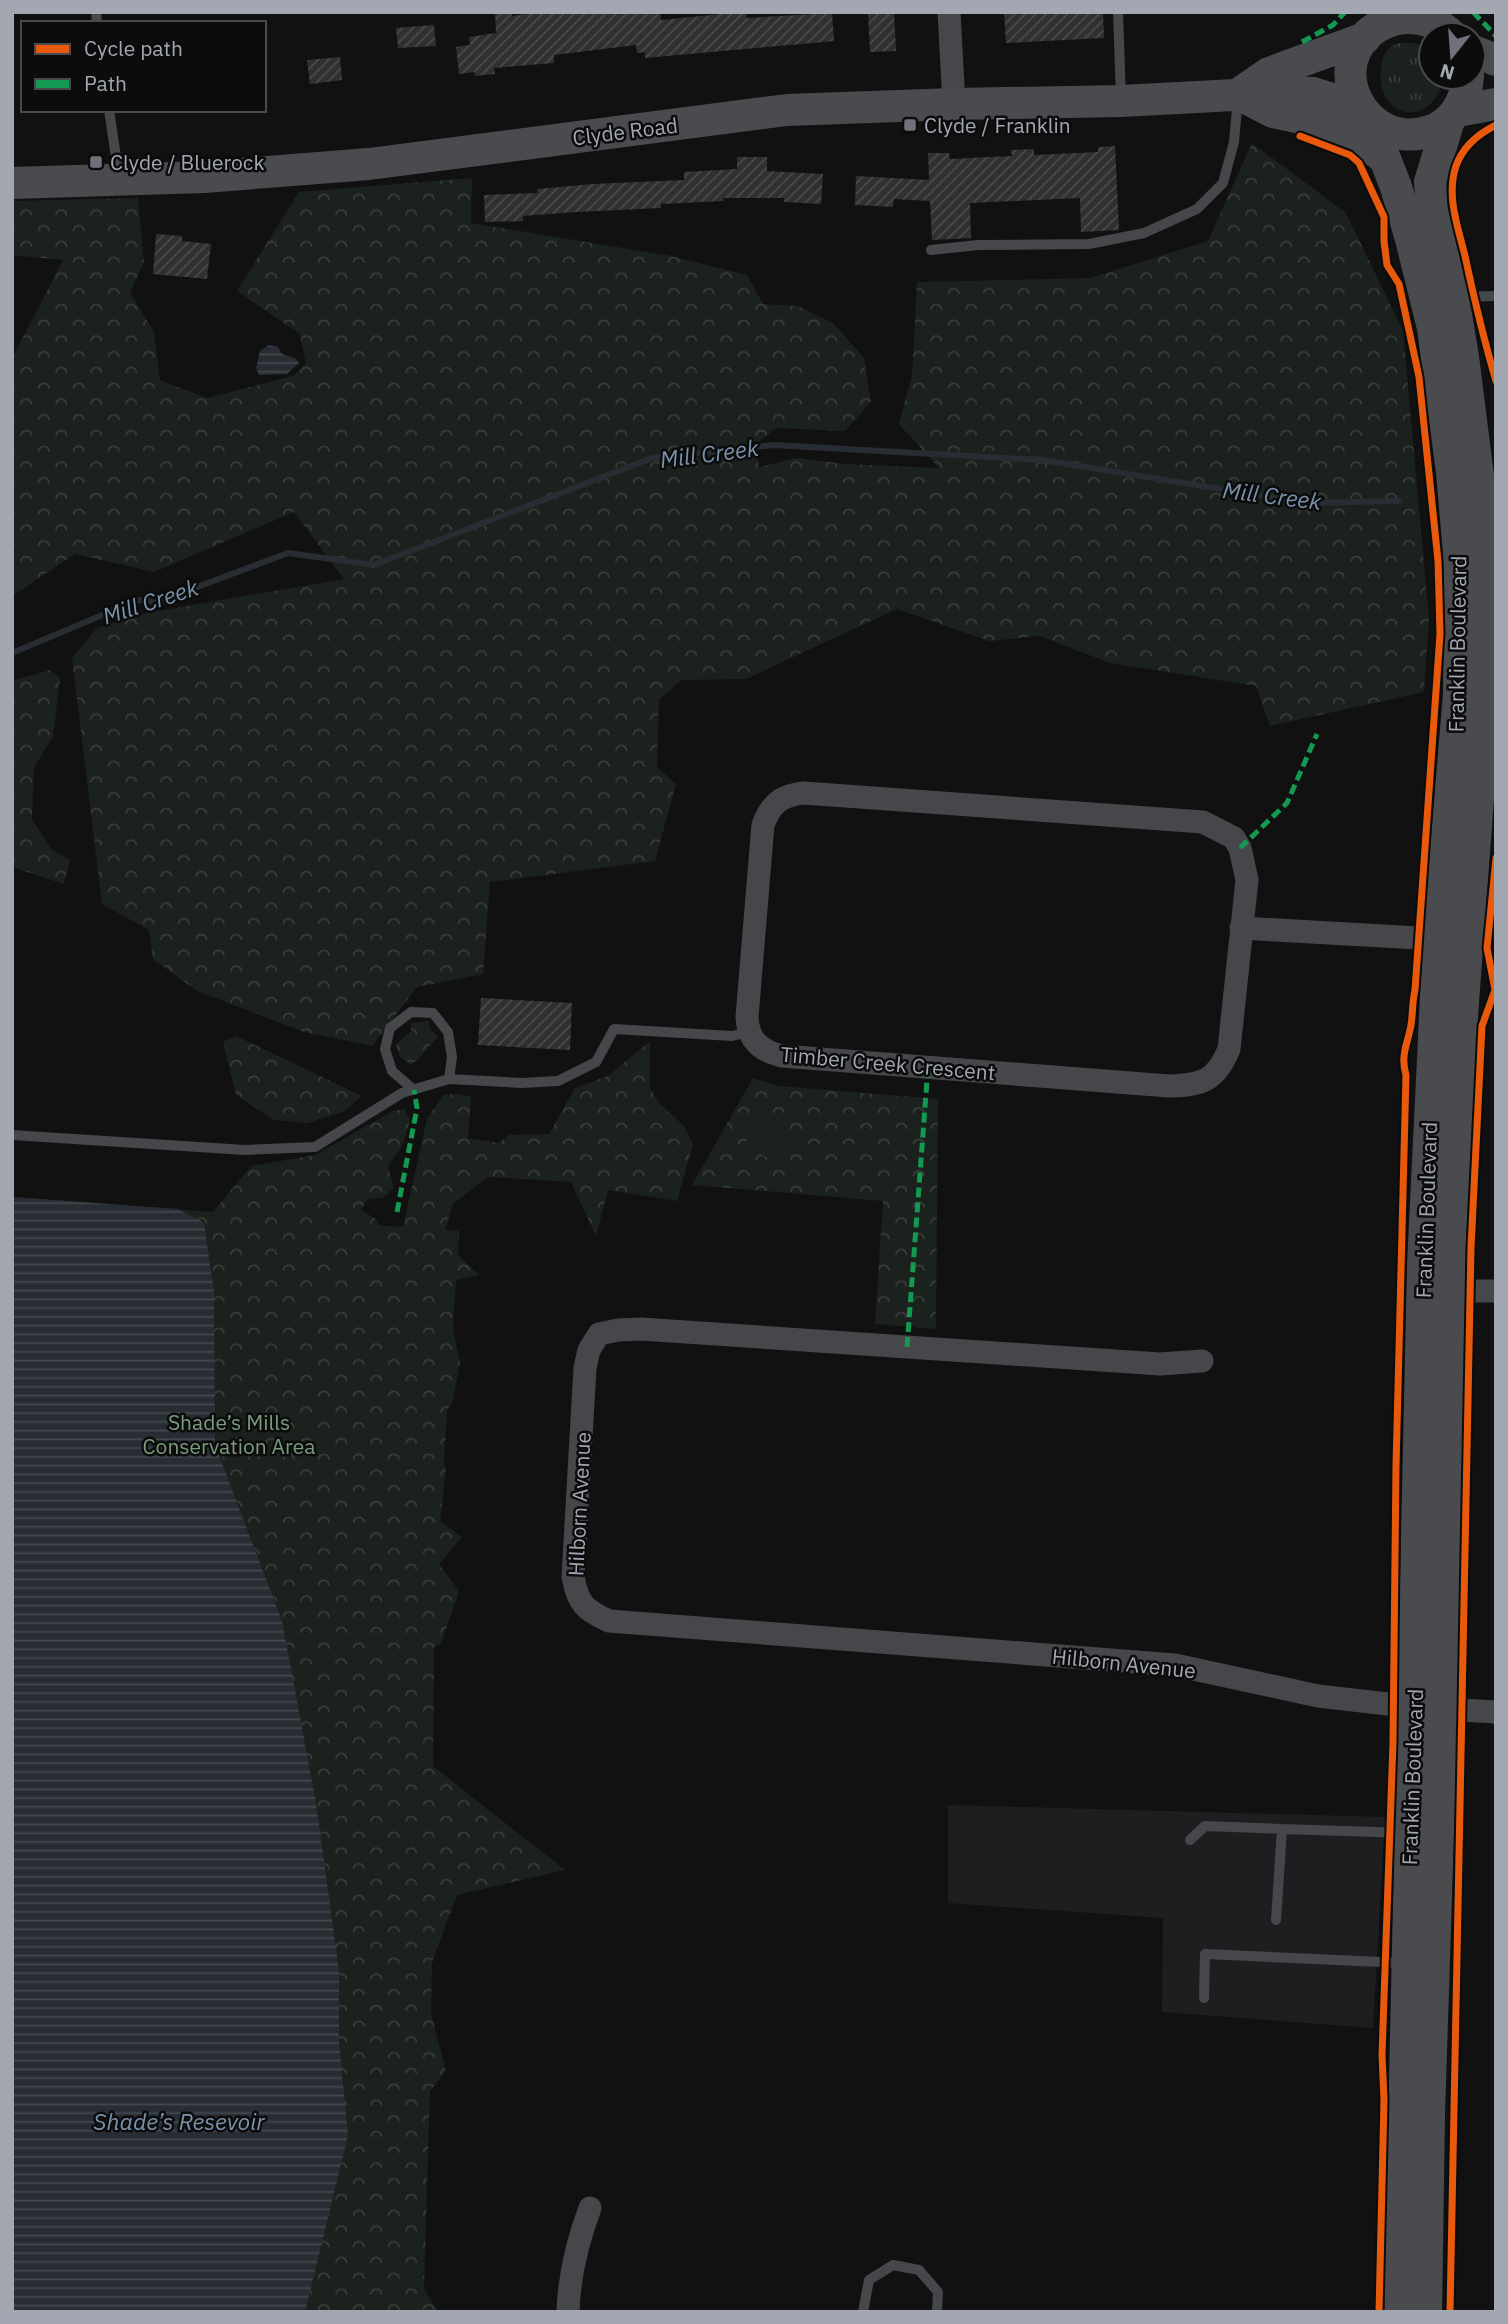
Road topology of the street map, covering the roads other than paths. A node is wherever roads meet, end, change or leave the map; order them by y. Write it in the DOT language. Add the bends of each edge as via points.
graph roads {
  1 [pos="950,12"];
  2 [pos="1118,12"];
  3 [pos="1429,21"];
  4 [pos="1371,27"];
  5 [pos="1466,91"];
  6 [pos="1239,94"];
  7 [pos="1121,101"];
  8 [pos="954,103"];
  9 [pos="1496,104"];
  10 [pos="109,112"];
  11 [pos="1365,114"];
  12 [pos="1453,116"];
  13 [pos="1383,157"];
  14 [pos="119,180"];
  15 [pos="12,183"];
  16 [pos="932,250"];
  17 [pos="1496,296"];
  18 [pos="1452,297"];
  19 [pos="1241,928"];
  20 [pos="1467,931"];
  21 [pos="748,1032"];
  22 [pos="449,1079"];
  23 [pos="414,1090"];
  24 [pos="12,1135"];
  25 [pos="1496,1290"];
  26 [pos="1449,1291"];
  27 [pos="1202,1361"];
  28 [pos="1428,1708"];
  29 [pos="1496,1712"];
  30 [pos="1282,1829"];
  31 [pos="1411,1833"];
  32 [pos="1191,1840"];
  33 [pos="1276,1920"];
  34 [pos="1407,1963"];
  35 [pos="1204,1998"];
  36 [pos="590,2208"];
  37 [pos="568,2312"];
  38 [pos="863,2312"];
  39 [pos="937,2312"];
  40 [pos="1400,2312"];
  41 [pos="1426,2312"];
  1 -- 8 [label="street"];
  2 -- 7 [label="lane"];
  3 -- 4 [label="main road" via="1401,18"];
  4 -- 6 [label="main road" via="1269,73"];
  4 -- 11 [label="main road, Franklin Boulevard" via="1354,57 1350,80"];
  5 -- 12 [label="main road, Franklin Boulevard"];
  6 -- 7 [label="main road, Clyde Road"];
  6 -- 11 [label="main road, Clyde Road" via="1313,93"];
  6 -- 13 [label="main road" via="1273,112 1360,140"];
  6 -- 16 [label="lane" via="1234,142 1223,183 1197,209 1144,233 1089,244"];
  7 -- 8 [label="main road, Clyde Road"];
  8 -- 14 [label="main road, Clyde Road" via="787,110 369,164"];
  9 -- 12 [label="main road"];
  10 -- 14 [label="lane"];
  11 -- 12 [label="main road, Clyde Road" via="1392,132 1418,134"];
  11 -- 13 [label="main road, Franklin Boulevard"];
  12 -- 18 [label="main road, Franklin Boulevard" via="1430,182"];
  13 -- 20 [label="main road, Franklin Boulevard" via="1396,187 1433,328 1452,472 1459,554"];
  14 -- 15 [label="main road, Clyde Road"];
  17 -- 18 [label="lane"];
  18 -- 20 [label="main road, Franklin Boulevard" via="1481,500 1486,587 1485,702"];
  19 -- 20 [label="street" via="1418,938"];
  19 -- 21 [label="street, Timber Creek Crescent" via="1229,1049 1222,1067 1208,1080 1189,1086 782,1056 768,1053"];
  19 -- 21 [label="street, Timber Creek Crescent" via="1247,880 1240,848 1234,838 1203,822 788,794 774,803 763,825"];
  20 -- 26 [label="main road, Franklin Boulevard"];
  20 -- 28 [label="main road, Franklin Boulevard" via="1423,1265"];
  21 -- 22 [label="lane" via="732,1036 614,1029 596,1062 558,1081"];
  22 -- 23 [label="lane"];
  22 -- 23 [label="lane" via="448,1032 433,1013 411,1012 390,1028 385,1049 392,1071"];
  23 -- 24 [label="lane" via="315,1147 245,1150"];
  25 -- 26 [label="street"];
  26 -- 28 [label="main road, Franklin Boulevard"];
  27 -- 28 [label="street, Hilborn Avenue" via="1160,1364 641,1329 600,1334 585,1368 573,1577 577,1597 589,1612 609,1621 1175,1665 1318,1696"];
  28 -- 29 [label="street"];
  28 -- 31 [label="main road, Franklin Boulevard"];
  28 -- 41 [label="main road, Franklin Boulevard"];
  30 -- 31 [label="lane"];
  30 -- 32 [label="lane" via="1205,1826"];
  30 -- 33 [label="lane"];
  31 -- 34 [label="main road, Franklin Boulevard"];
  34 -- 35 [label="lane" via="1205,1954"];
  34 -- 40 [label="main road, Franklin Boulevard"];
  36 -- 37 [label="street" via="575,2248"];
  38 -- 39 [label="lane" via="869,2280 892,2265 919,2270 938,2292"];
}
